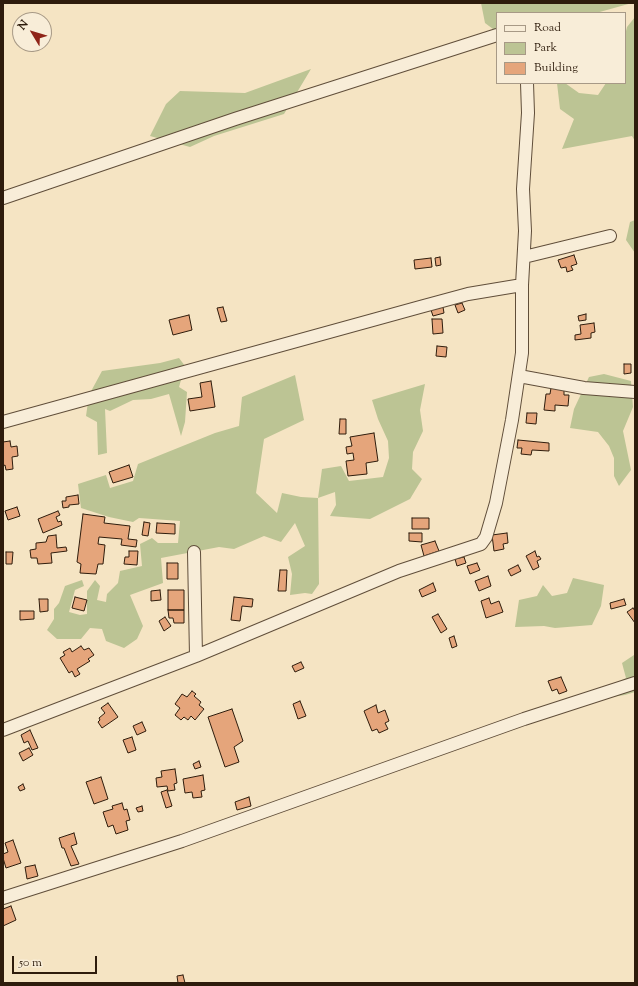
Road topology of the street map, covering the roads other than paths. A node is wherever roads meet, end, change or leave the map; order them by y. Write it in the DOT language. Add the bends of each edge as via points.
graph roads {
  1 [pos="496,35"];
  2 [pos="527,84"];
  3 [pos="3,198"];
  4 [pos="610,236"];
  5 [pos="524,257"];
  6 [pos="522,285"];
  7 [pos="519,376"];
  8 [pos="635,392"];
  9 [pos="3,422"];
  10 [pos="194,552"];
  11 [pos="196,656"];
  12 [pos="635,683"];
  13 [pos="3,730"];
  14 [pos="3,898"];
  1 -- 3 [label="street" via="235,119"];
  2 -- 5 [label="street" via="528,113 523,189"];
  4 -- 5 [label="street"];
  5 -- 6 [label="street"];
  6 -- 7 [label="street" via="522,353"];
  6 -- 9 [label="street" via="468,294"];
  7 -- 8 [label="street" via="584,388"];
  7 -- 11 [label="street" via="496,504 482,544 399,571"];
  10 -- 11 [label="street"];
  11 -- 13 [label="street"];
  12 -- 14 [label="street" via="524,719 182,841"];
}
